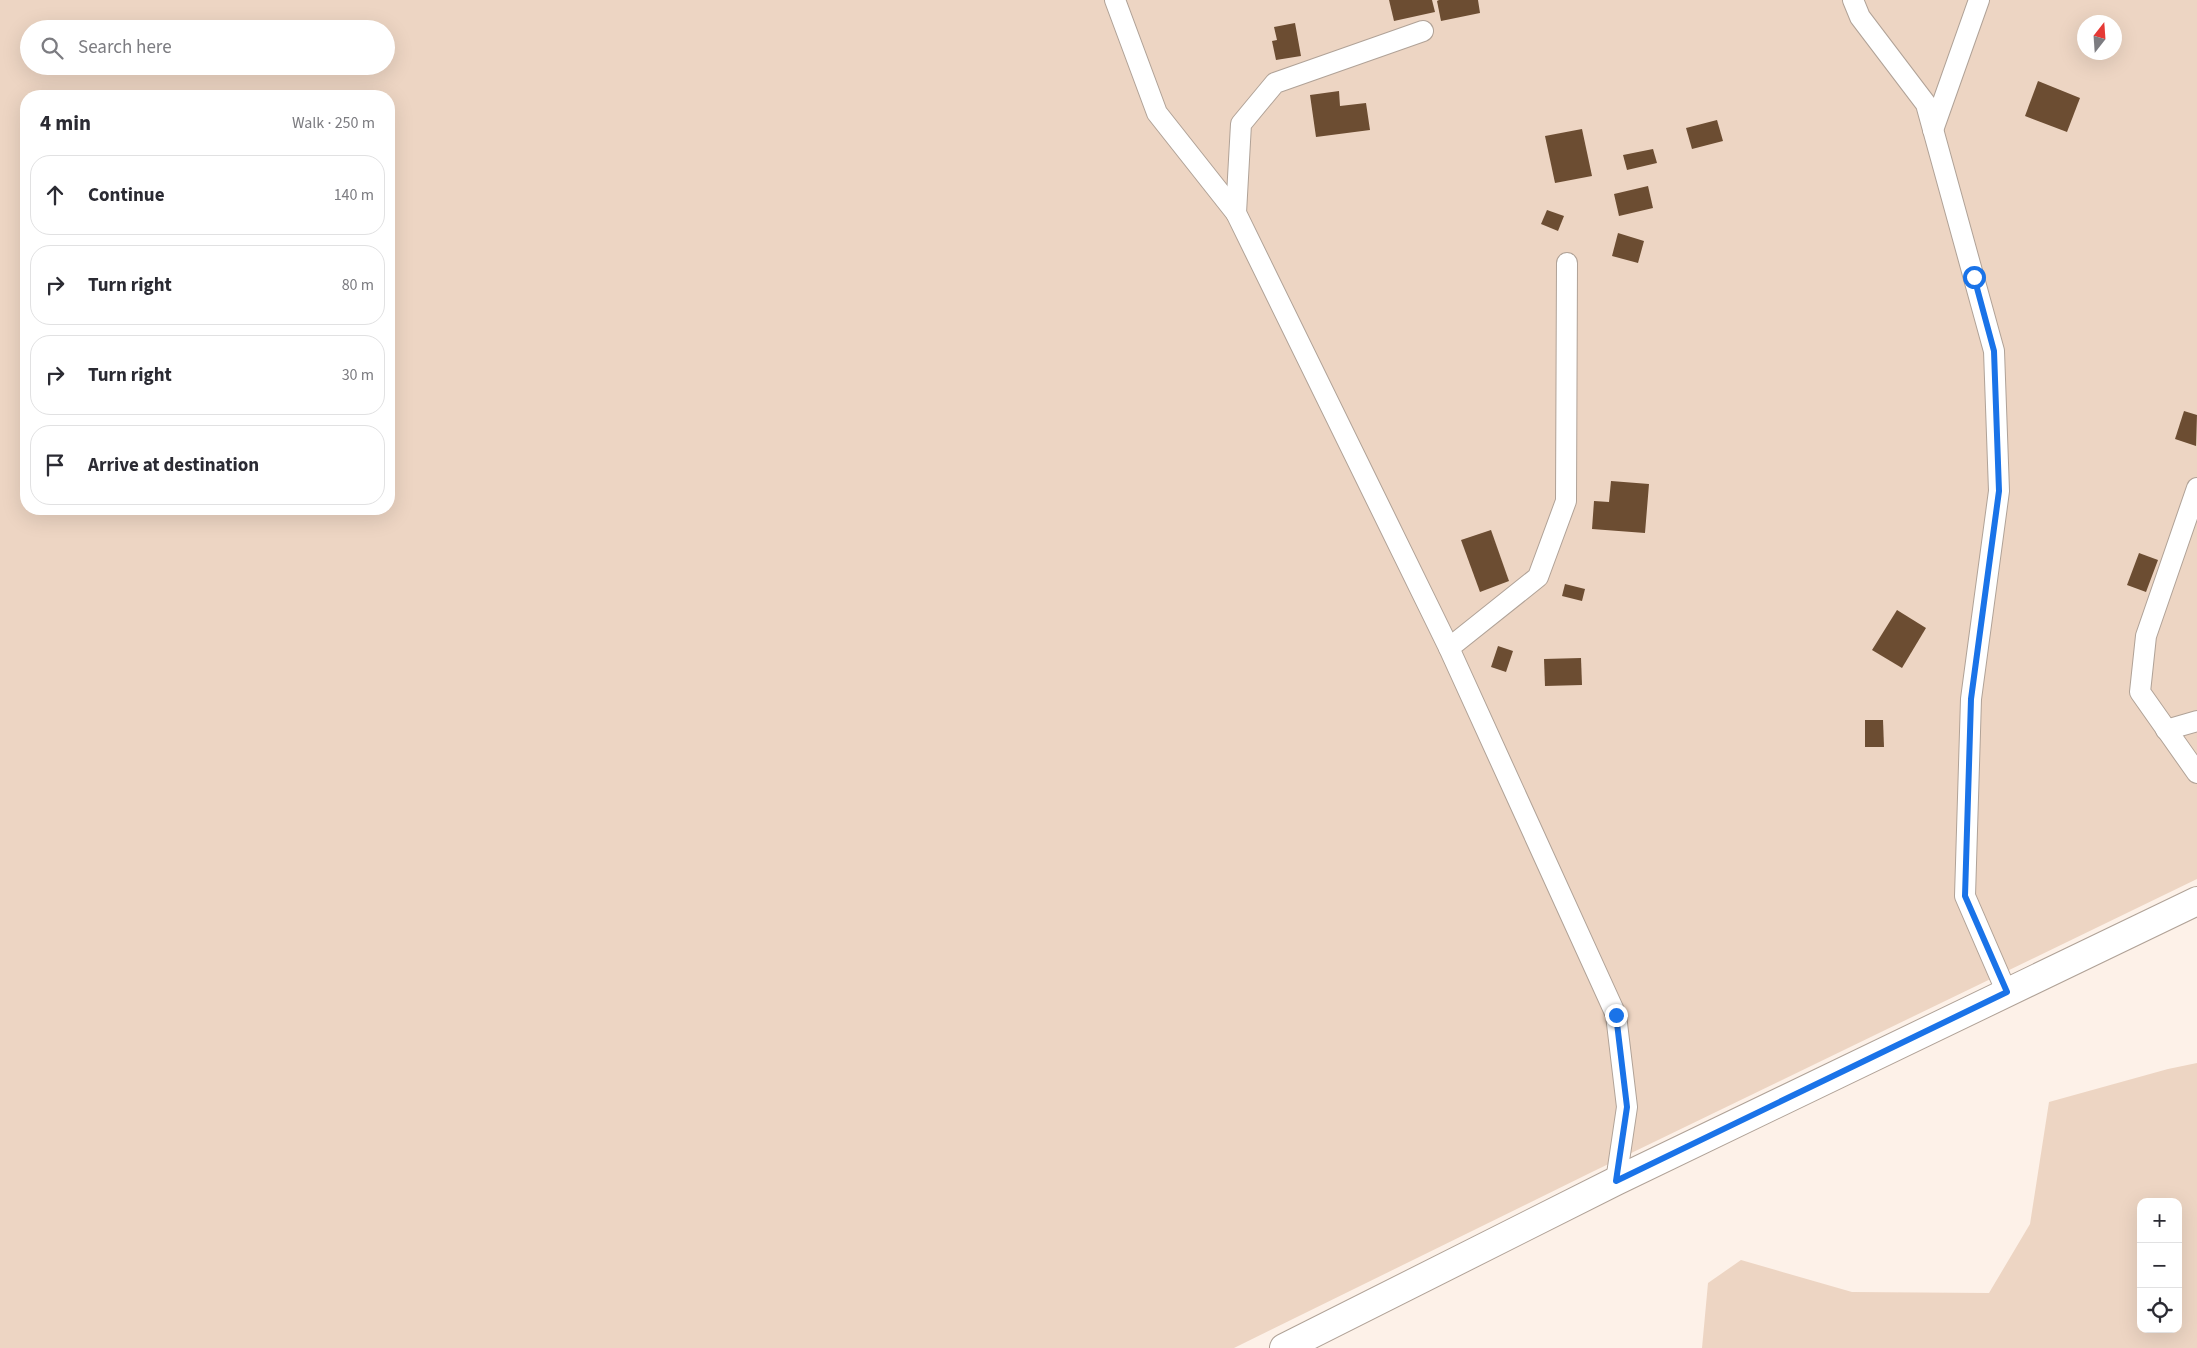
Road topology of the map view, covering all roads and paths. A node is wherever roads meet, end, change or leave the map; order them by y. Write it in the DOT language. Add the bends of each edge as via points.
graph roads {
  1 [pos="1115,0"];
  2 [pos="1853,0"];
  3 [pos="1979,0"];
  4 [pos="1423,31"];
  5 [pos="1933,130"];
  6 [pos="1236,214"];
  7 [pos="1568,263"];
  8 [pos="2197,488"];
  9 [pos="1449,648"];
  10 [pos="2197,722"];
  11 [pos="2166,730"];
  12 [pos="2197,773"];
  13 [pos="2197,901"];
  14 [pos="2007,992"];
  15 [pos="1616,1181"];
  16 [pos="1284,1348"];
  1 -- 6 [label="lane" via="1157,113"];
  2 -- 5 [label="lane" via="1860,16 1926,104"];
  3 -- 5 [label="lane"];
  4 -- 6 [label="lane" via="1275,83 1240,124"];
  5 -- 14 [label="lane" via="1994,351 1999,491 1971,699 1965,896"];
  6 -- 9 [label="lane"];
  7 -- 9 [label="lane" via="1566,501 1538,577"];
  8 -- 11 [label="lane" via="2146,636 2140,692"];
  9 -- 15 [label="lane" via="1616,1015 1627,1107"];
  10 -- 11 [label="lane"];
  11 -- 12 [label="lane"];
  13 -- 14 [label="street"];
  14 -- 15 [label="street"];
  15 -- 16 [label="street"];
}
